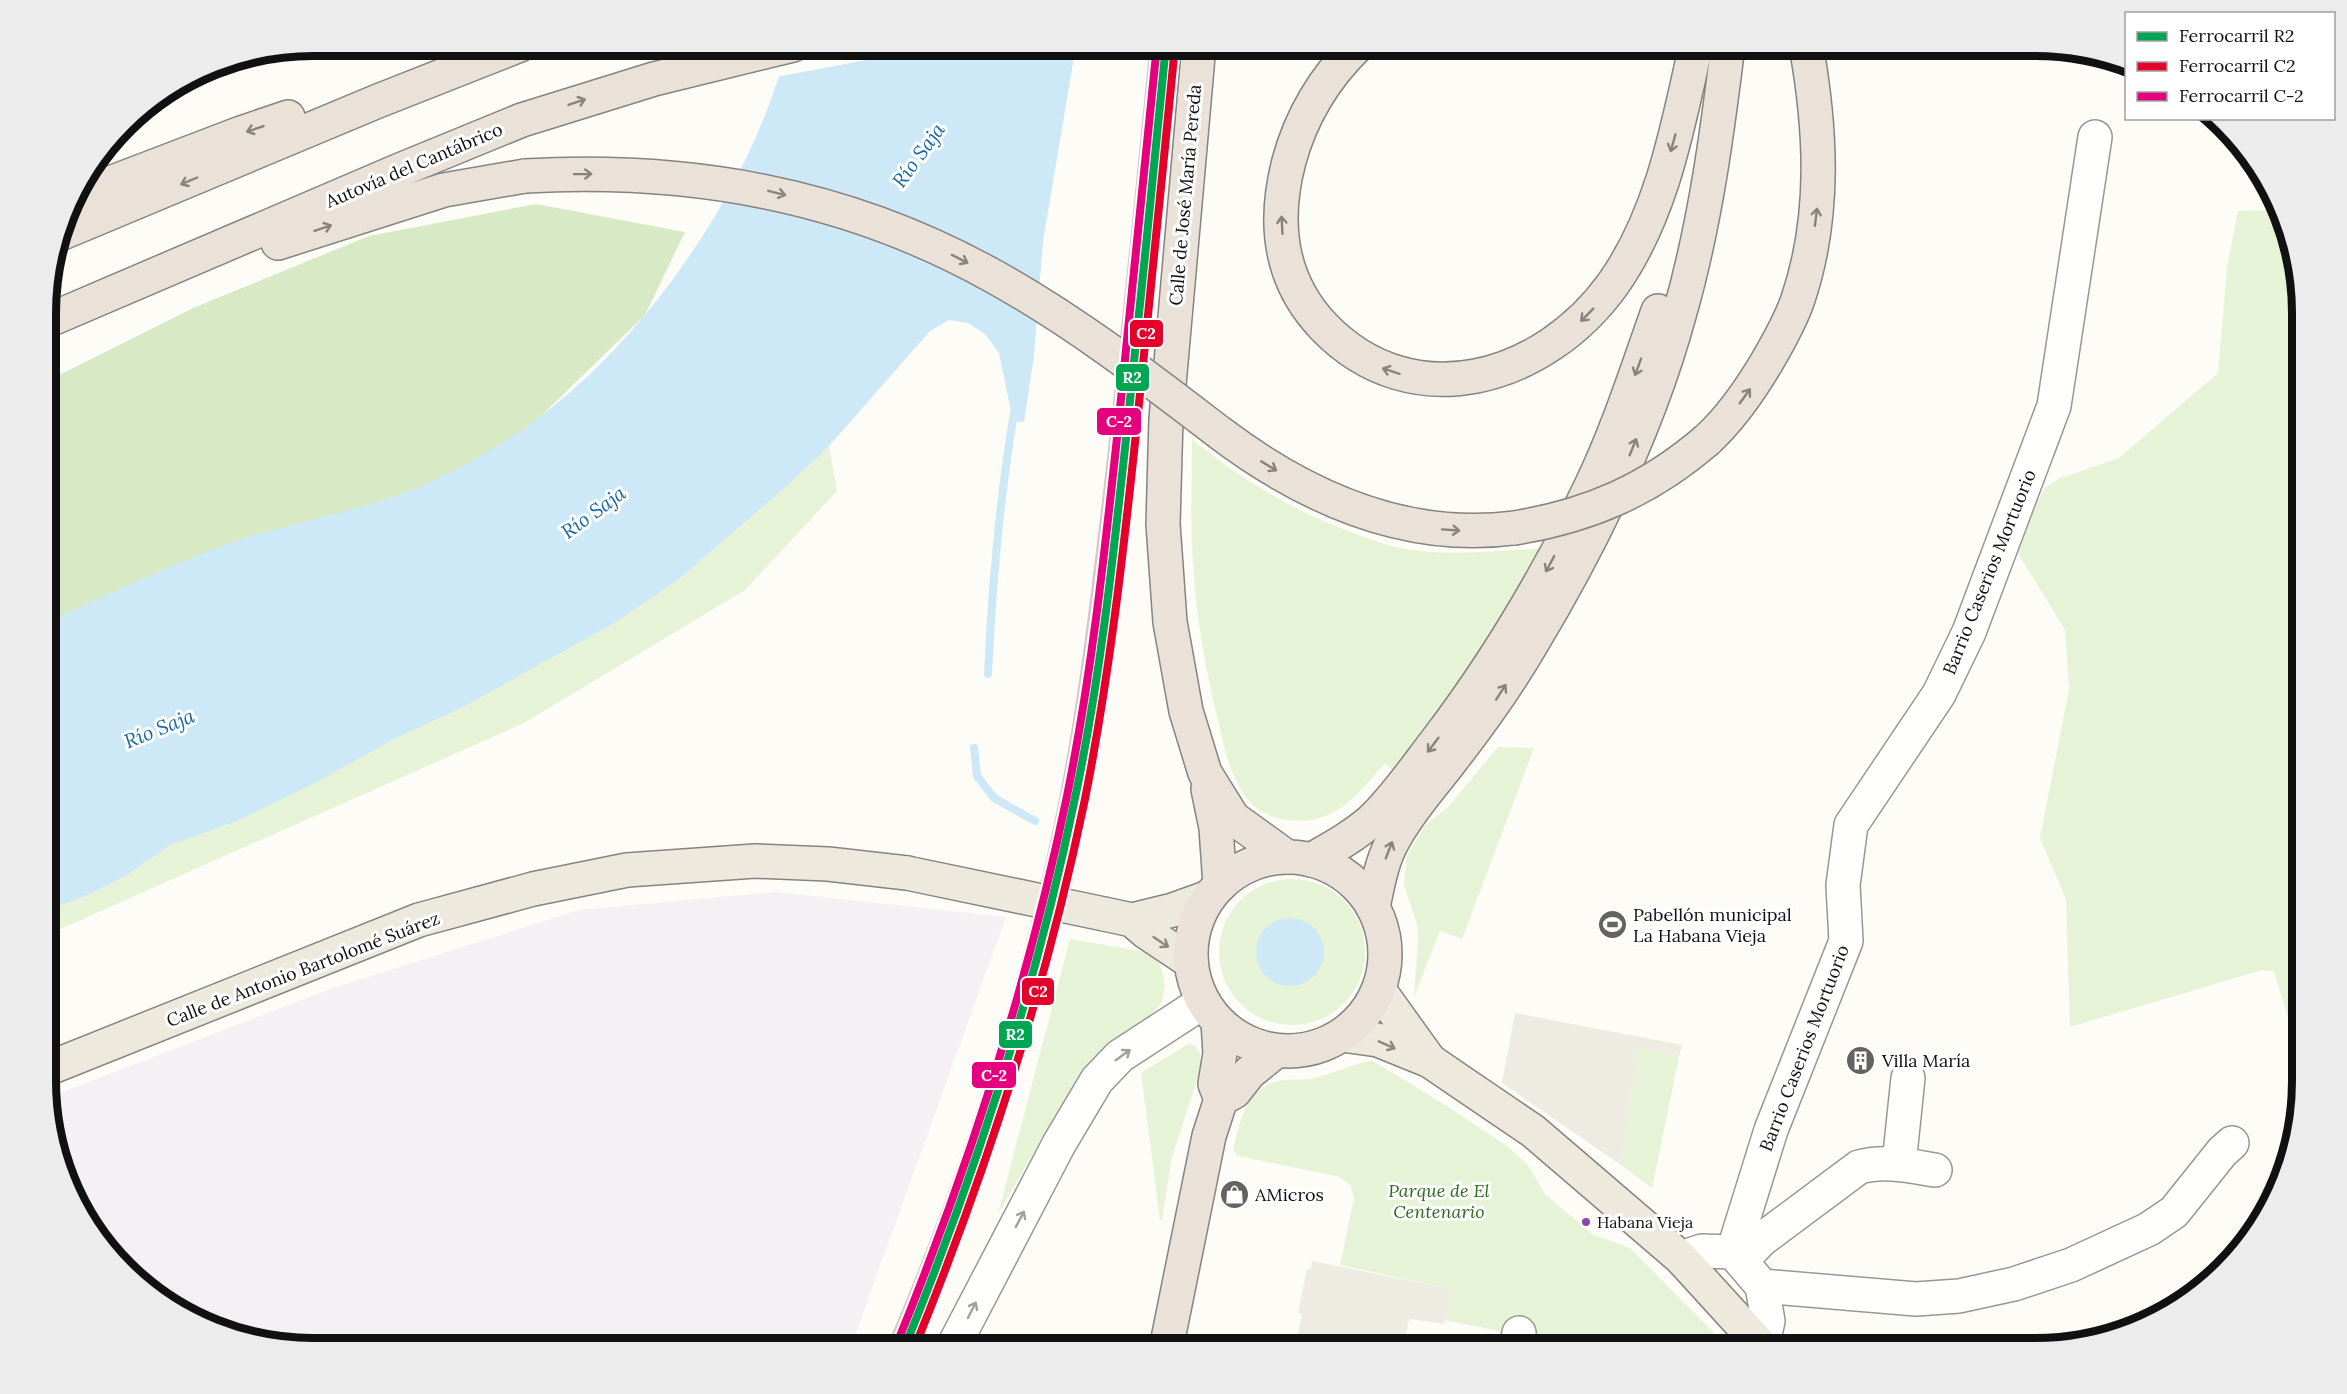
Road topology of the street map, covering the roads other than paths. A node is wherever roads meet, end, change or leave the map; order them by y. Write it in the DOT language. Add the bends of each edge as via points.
graph roads {
  1 [pos="487,56"];
  2 [pos="493,56"];
  3 [pos="748,56"];
  4 [pos="1198,56"];
  5 [pos="1348,56"];
  6 [pos="1693,56"];
  7 [pos="1706,56"];
  8 [pos="1727,56"];
  9 [pos="1808,56"];
  10 [pos="2095,137"];
  11 [pos="85,192"];
  12 [pos="69,230"];
  13 [pos="56,317"];
  14 [pos="56,330"];
  15 [pos="1205,773"];
  16 [pos="1299,858"];
  17 [pos="1214,891"];
  18 [pos="1373,907"];
  19 [pos="1118,917"];
  20 [pos="1191,962"];
  21 [pos="1379,990"];
  22 [pos="1211,1012"];
  23 [pos="1342,1035"];
  24 [pos="1276,1051"];
  25 [pos="1430,1061"];
  26 [pos="56,1065"];
  27 [pos="1908,1078"];
  28 [pos="1221,1099"];
  29 [pos="2232,1143"];
  30 [pos="1899,1164"];
  31 [pos="1935,1170"];
  32 [pos="1737,1257"];
  33 [pos="1681,1258"];
  34 [pos="1762,1286"];
  35 [pos="958,1338"];
  36 [pos="1168,1338"];
  37 [pos="1754,1338"];
  38 [pos="1765,1338"];
  1 -- 11 [label="highway, one-way" via="241,133"];
  2 -- 12 [label="highway, one-way"];
  13 -- 3 [label="highway, Autovía del Cantábrico, one-way" via="522,120 654,79"];
  4 -- 15 [label="highway, Calle de José María Pereda" via="1170,356 1163,524 1174,652 1186,711"];
  6 -- 5 [label="highway, one-way" via="1649,220 1614,283 1569,333 1534,356 1507,369 1448,380 1389,371 1363,359 1336,340 1312,315 1288,271 1281,212 1294,142 1307,111"];
  7 -- 16 [label="highway, one-way" via="1694,171 1680,238 1628,397 1592,484 1499,653 1407,779 1372,819 1348,838"];
  18 -- 8 [label="highway, one-way" via="1393,840 1514,672 1581,558 1620,479 1654,394 1686,289 1700,231"];
  14 -- 9 [label="highway, one-way, bridge" via="272,246 444,190 525,176 618,174 725,183 810,201 885,226 953,255 1038,303 1246,453 1369,515 1439,530 1515,528 1555,521 1616,500 1666,472 1707,440 1760,373 1798,301 1809,264 1819,187 1818,135"];
  10 -- 32 [label="street, Barrio Caserios Mortuorio" via="2054,406 1968,632 1944,684 1851,825 1843,885 1846,941 1771,1130"];
  15 -- 16 [label="highway, Calle de José María Pereda" via="1233,818"];
  15 -- 17 [label="highway, Calle de José María Pereda" via="1216,828"];
  16 -- 17 [label="highway" via="1256,862"];
  16 -- 18 [label="highway" via="1324,864 1347,877"];
  17 -- 19 [label="main road, Calle de Antonio Bartolomé Suárez" via="1173,910"];
  17 -- 20 [label="highway" via="1199,914"];
  18 -- 21 [label="highway" via="1385,948"];
  19 -- 20 [label="main road, Calle de Antonio Bartolomé Suárez, one-way"];
  19 -- 26 [label="main road, Calle de Antonio Bartolomé Suárez, bridge" via="907,873 828,864 733,862 627,870 533,889 419,920"];
  20 -- 22 [label="highway" via="1195,983"];
  21 -- 23 [label="highway" via="1364,1015"];
  21 -- 25 [label="main road"];
  22 -- 24 [label="highway" via="1228,1031"];
  22 -- 28 [label="highway" via="1220,1053 1215,1084"];
  35 -- 22 [label="street, one-way" via="1059,1144 1097,1080 1120,1056"];
  23 -- 24 [label="highway" via="1317,1047"];
  23 -- 25 [label="main road, one-way" via="1378,1040"];
  24 -- 28 [label="highway" via="1249,1073 1234,1092"];
  25 -- 33 [label="main road" via="1533,1131"];
  27 -- 30 [label="street"];
  28 -- 36 [label="highway" via="1209,1136"];
  29 -- 34 [label="street" via="2174,1212 2149,1229 2071,1265 2014,1284 1959,1296 1916,1299"];
  30 -- 31 [label="street"];
  30 -- 32 [label="street" via="1859,1167"];
  32 -- 33 [label="street" via="1702,1251"];
  32 -- 34 [label="street"];
  33 -- 37 [label="main road"];
  34 -- 38 [label="street" via="1768,1322"];
}
